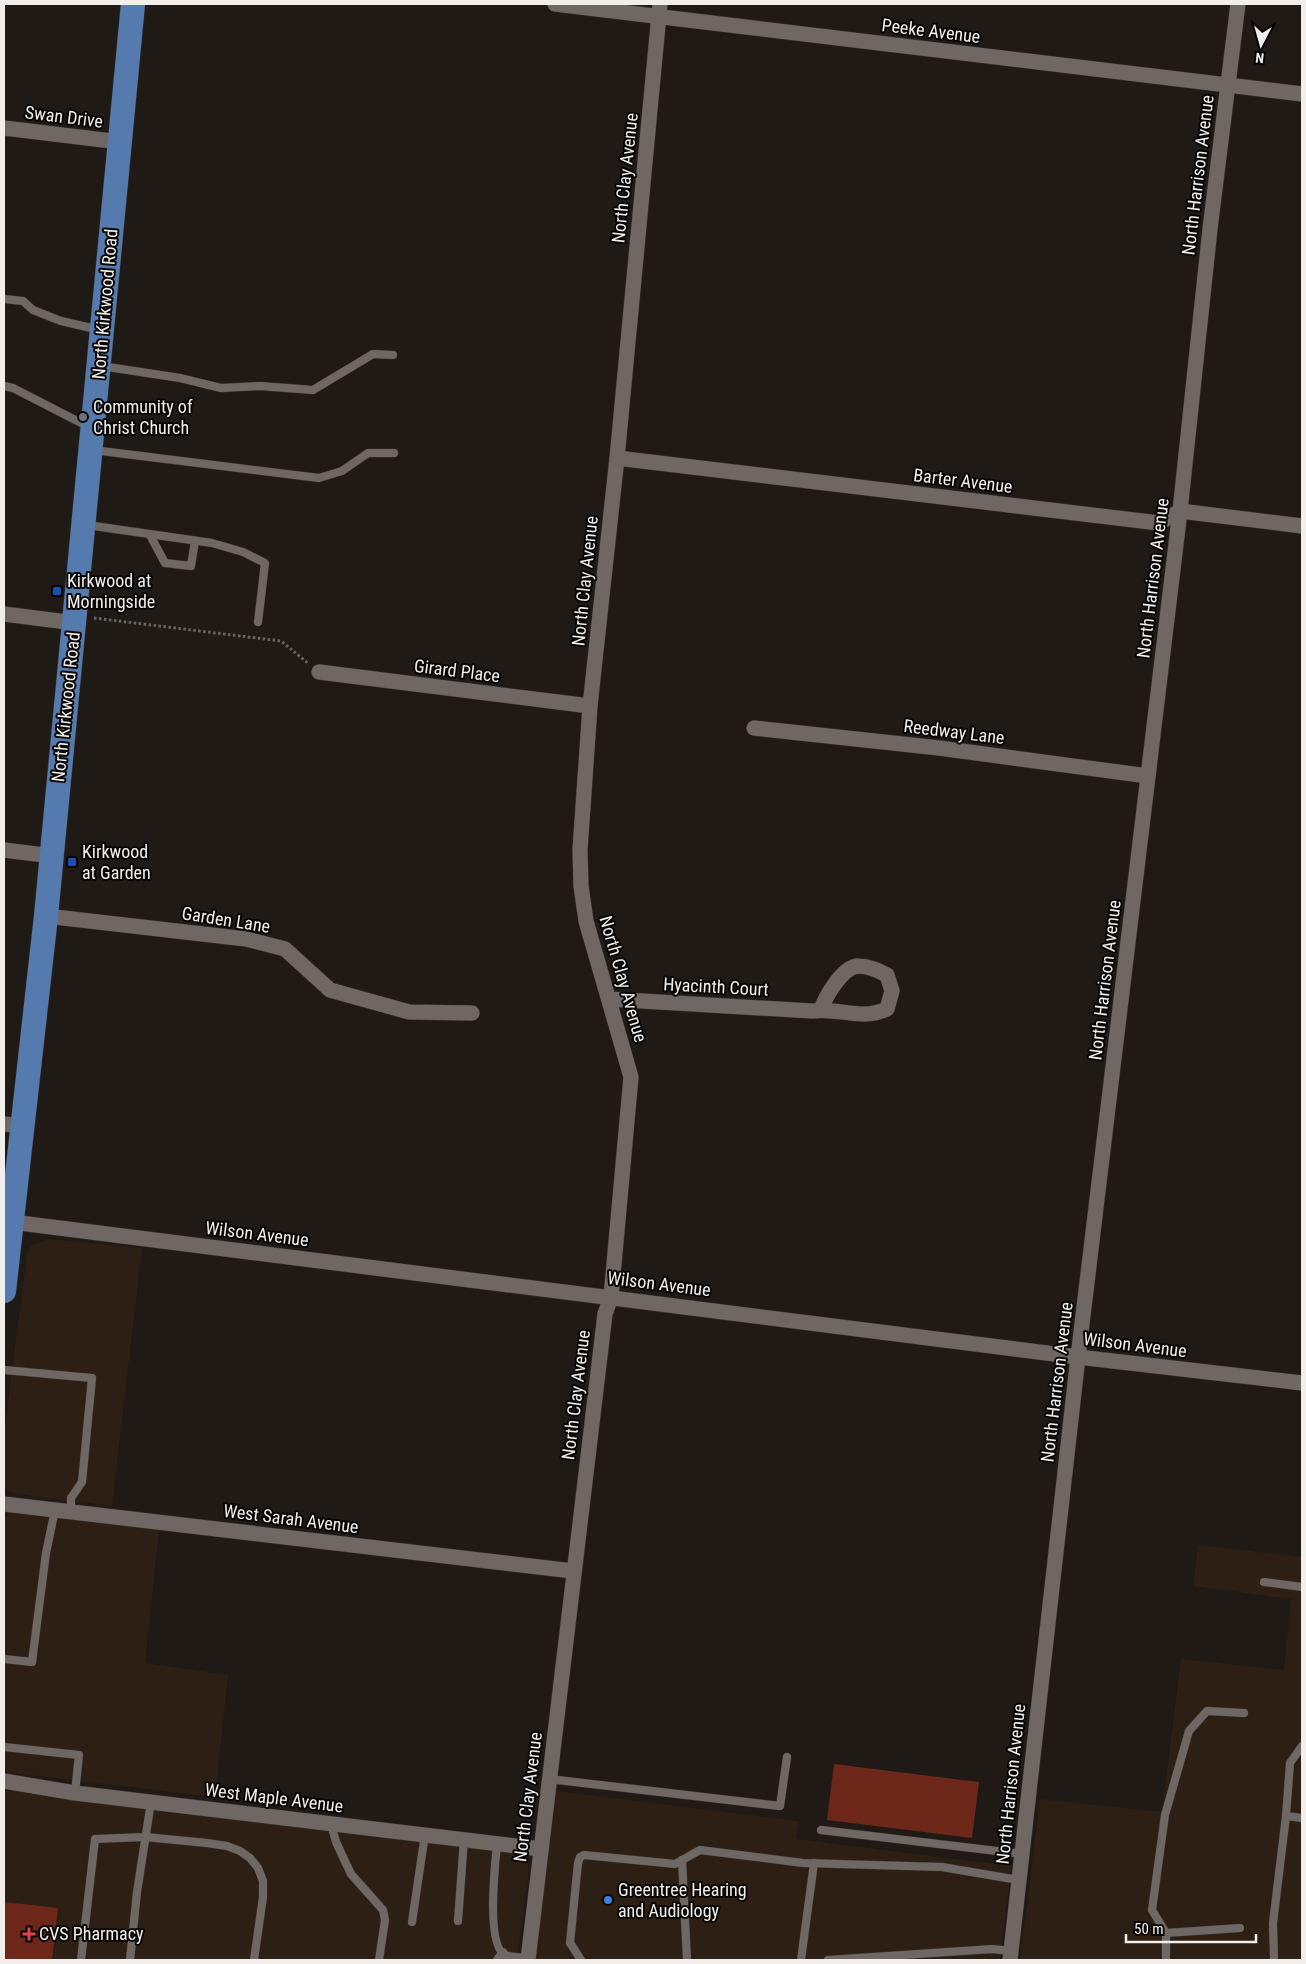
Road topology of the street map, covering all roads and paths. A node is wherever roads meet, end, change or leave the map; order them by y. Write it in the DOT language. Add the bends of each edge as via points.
graph roads {
  1 [pos="133,4"];
  2 [pos="556,4"];
  3 [pos="1238,4"];
  4 [pos="660,10"];
  5 [pos="1228,85"];
  6 [pos="1302,94"];
  7 [pos="4,128"];
  8 [pos="120,142"];
  9 [pos="4,299"];
  10 [pos="102,330"];
  11 [pos="393,355"];
  12 [pos="99,366"];
  13 [pos="4,386"];
  14 [pos="92,439"];
  15 [pos="394,453"];
  16 [pos="617,458"];
  17 [pos="1180,511"];
  18 [pos="82,524"];
  19 [pos="1302,526"];
  20 [pos="150,535"];
  21 [pos="195,541"];
  22 [pos="4,614"];
  23 [pos="75,620"];
  24 [pos="258,622"];
  25 [pos="319,672"];
  26 [pos="590,706"];
  27 [pos="754,728"];
  28 [pos="1148,776"];
  29 [pos="4,850"];
  30 [pos="52,856"];
  31 [pos="46,916"];
  32 [pos="609,999"];
  33 [pos="821,1010"];
  34 [pos="472,1013"];
  35 [pos="13,1125"];
  36 [pos="12,1222"];
  37 [pos="4,1291"];
  38 [pos="611,1297"];
  39 [pos="1078,1357"];
  40 [pos="4,1370"];
  41 [pos="1302,1383"];
  42 [pos="4,1504"];
  43 [pos="55,1510"];
  44 [pos="71,1512"];
  45 [pos="573,1571"];
  46 [pos="1264,1582"];
  47 [pos="1302,1587"];
  48 [pos="4,1659"];
  49 [pos="1244,1713"];
  50 [pos="1302,1746"];
  51 [pos="4,1747"];
  52 [pos="787,1757"];
  53 [pos="549,1779"];
  54 [pos="4,1781"];
  55 [pos="75,1793"];
  56 [pos="150,1802"];
  57 [pos="1286,1816"];
  58 [pos="1302,1818"];
  59 [pos="331,1824"];
  60 [pos="821,1830"];
  61 [pos="425,1834"];
  62 [pos="145,1837"];
  63 [pos="464,1839"];
  64 [pos="497,1844"];
  65 [pos="541,1849"];
  66 [pos="1022,1854"];
  67 [pos="682,1860"];
  68 [pos="814,1863"];
  69 [pos="1019,1880"];
  70 [pos="458,1921"];
  71 [pos="412,1922"];
  72 [pos="1240,1928"];
  73 [pos="1166,1933"];
  74 [pos="503,1952"];
  75 [pos="1010,1955"];
  76 [pos="528,1959"];
  77 [pos="81,1960"];
  78 [pos="130,1960"];
  79 [pos="254,1960"];
  80 [pos="379,1960"];
  81 [pos="497,1960"];
  82 [pos="581,1960"];
  83 [pos="687,1960"];
  84 [pos="801,1960"];
  85 [pos="828,1960"];
  86 [pos="832,1960"];
  87 [pos="1166,1960"];
  88 [pos="1274,1960"];
  1 -- 8 [label="main road, North Kirkwood Road"];
  2 -- 4 [label="street, Peeke Avenue"];
  3 -- 5 [label="street, North Harrison Avenue"];
  4 -- 5 [label="street, Peeke Avenue"];
  4 -- 16 [label="street, North Clay Avenue"];
  5 -- 6 [label="street, Peeke Avenue"];
  5 -- 17 [label="street, North Harrison Avenue"];
  7 -- 8 [label="street, Swan Drive"];
  8 -- 10 [label="main road, North Kirkwood Road"];
  9 -- 10 [label="lane" via="23,301 33,310 62,321"];
  10 -- 12 [label="main road, North Kirkwood Road"];
  11 -- 12 [label="lane" via="373,354 313,390 260,386 221,388 180,378"];
  12 -- 14 [label="main road, North Kirkwood Road"];
  13 -- 14 [label="lane" via="13,388"];
  14 -- 15 [label="lane" via="319,478 342,471 368,453"];
  14 -- 18 [label="main road, North Kirkwood Road"];
  16 -- 17 [label="street, Barter Avenue" via="1159,523"];
  16 -- 26 [label="street, North Clay Avenue"];
  17 -- 19 [label="street"];
  17 -- 28 [label="street, North Harrison Avenue"];
  18 -- 20 [label="lane"];
  18 -- 23 [label="main road, North Kirkwood Road"];
  20 -- 21 [label="lane"];
  20 -- 21 [label="lane" via="164,563 191,566"];
  21 -- 24 [label="lane" via="242,552 266,563"];
  22 -- 23 [label="street"];
  23 -- 25 [label="path" via="281,641"];
  23 -- 30 [label="main road, North Kirkwood Road"];
  25 -- 26 [label="street, Girard Place"];
  26 -- 32 [label="street, North Clay Avenue" via="582,798 581,886 586,921"];
  27 -- 28 [label="street, Reedway Lane" via="939,748"];
  28 -- 39 [label="street, North Harrison Avenue"];
  29 -- 30 [label="street"];
  30 -- 31 [label="main road, North Kirkwood Road"];
  31 -- 34 [label="street, Garden Lane" via="246,939 285,949 330,990 409,1012"];
  31 -- 35 [label="main road, North Kirkwood Road"];
  32 -- 33 [label="street, Hyacinth Court"];
  32 -- 38 [label="street, North Clay Avenue" via="631,1077"];
  33 -- 33 [label="street, Hyacinth Court" via="862,1015 888,1009 892,991 887,975 871,967 855,966 843,975 825,998"];
  35 -- 36 [label="main road, North Kirkwood Road"];
  36 -- 37 [label="main road, North Kirkwood Road"];
  36 -- 38 [label="street, Wilson Avenue"];
  38 -- 39 [label="street, Wilson Avenue"];
  38 -- 45 [label="street, North Clay Avenue" via="604,1314"];
  39 -- 41 [label="street, Wilson Avenue"];
  39 -- 66 [label="street, North Harrison Avenue"];
  40 -- 44 [label="lane" via="92,1378 82,1482 71,1498"];
  42 -- 43 [label="street, West Sarah Avenue"];
  43 -- 44 [label="street, West Sarah Avenue"];
  43 -- 48 [label="lane" via="32,1662"];
  44 -- 45 [label="street, West Sarah Avenue"];
  45 -- 53 [label="street, North Clay Avenue"];
  46 -- 47 [label="lane"];
  49 -- 73 [label="lane" via="1207,1711 1189,1731 1165,1816 1152,1910"];
  50 -- 57 [label="lane" via="1290,1763"];
  51 -- 55 [label="lane" via="79,1755"];
  52 -- 53 [label="lane" via="780,1806"];
  53 -- 65 [label="street, North Clay Avenue"];
  54 -- 55 [label="street, West Maple Avenue"];
  55 -- 56 [label="street, West Maple Avenue"];
  56 -- 59 [label="street, West Maple Avenue"];
  56 -- 62 [label="lane"];
  57 -- 58 [label="lane"];
  57 -- 88 [label="lane" via="1273,1923"];
  59 -- 61 [label="street, West Maple Avenue"];
  59 -- 80 [label="lane" via="351,1874 383,1910 385,1920"];
  60 -- 66 [label="lane"];
  61 -- 63 [label="street, West Maple Avenue"];
  61 -- 71 [label="lane"];
  62 -- 77 [label="lane" via="95,1839"];
  62 -- 78 [label="lane"];
  62 -- 79 [label="lane" via="227,1846 250,1858 263,1881"];
  63 -- 64 [label="street, West Maple Avenue"];
  63 -- 70 [label="lane"];
  64 -- 65 [label="street, West Maple Avenue"];
  64 -- 74 [label="lane" via="493,1910 496,1939"];
  65 -- 76 [label="street, North Clay Avenue"];
  66 -- 69 [label="street, North Harrison Avenue"];
  67 -- 68 [label="lane" via="700,1850"];
  67 -- 82 [label="lane" via="675,1864 587,1855 580,1857 570,1943"];
  67 -- 83 [label="lane"];
  68 -- 69 [label="lane" via="942,1867"];
  68 -- 84 [label="lane"];
  69 -- 75 [label="street, North Harrison Avenue"];
  72 -- 73 [label="lane"];
  73 -- 87 [label="lane"];
  74 -- 76 [label="lane"];
  74 -- 81 [label="lane"];
  75 -- 86 [label="lane" via="992,1949"];
  85 -- 86 [label="lane"];
}
